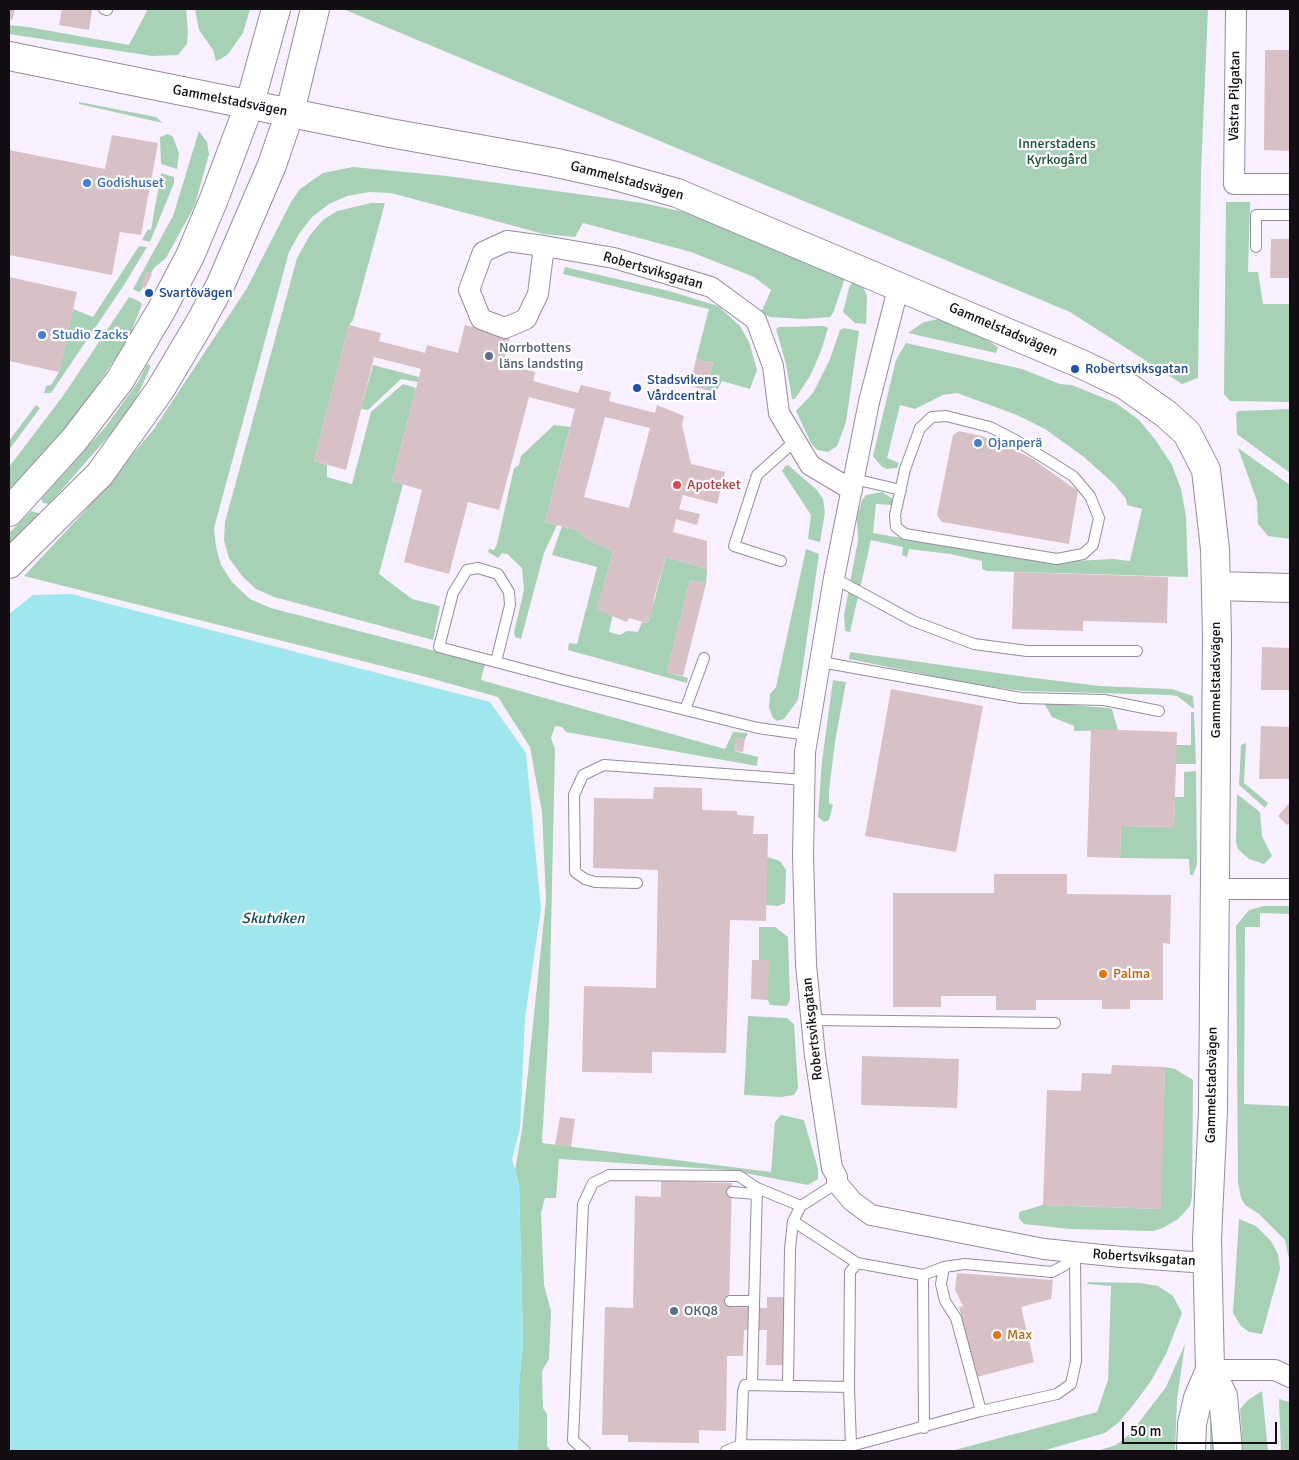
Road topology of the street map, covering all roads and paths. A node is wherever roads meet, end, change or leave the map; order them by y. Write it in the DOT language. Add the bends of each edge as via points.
graph roads {
  1 [pos="276,9"];
  2 [pos="315,9"];
  3 [pos="1236,9"];
  4 [pos="9,56"];
  5 [pos="250,103"];
  6 [pos="290,112"];
  7 [pos="1290,184"];
  8 [pos="1290,215"];
  9 [pos="544,246"];
  10 [pos="1256,247"];
  11 [pos="899,285"];
  12 [pos="795,441"];
  13 [pos="853,484"];
  14 [pos="901,490"];
  15 [pos="9,512"];
  16 [pos="781,561"];
  17 [pos="9,564"];
  18 [pos="834,578"];
  19 [pos="1216,586"];
  20 [pos="1290,588"];
  21 [pos="1137,651"];
  22 [pos="704,658"];
  23 [pos="496,662"];
  24 [pos="821,662"];
  25 [pos="685,710"];
  26 [pos="1159,710"];
  27 [pos="808,735"];
  28 [pos="805,780"];
  29 [pos="637,882"];
  30 [pos="1214,888"];
  31 [pos="1290,889"];
  32 [pos="811,1020"];
  33 [pos="1056,1024"];
  34 [pos="837,1183"];
  35 [pos="757,1191"];
  36 [pos="732,1192"];
  37 [pos="801,1206"];
  38 [pos="793,1221"];
  39 [pos="1075,1253"];
  40 [pos="857,1263"];
  41 [pos="1207,1263"];
  42 [pos="944,1266"];
  43 [pos="923,1275"];
  44 [pos="730,1301"];
  45 [pos="754,1301"];
  46 [pos="1210,1370"];
  47 [pos="1290,1377"];
  48 [pos="752,1383"];
  49 [pos="788,1385"];
  50 [pos="849,1387"];
  51 [pos="981,1411"];
  52 [pos="924,1428"];
  53 [pos="741,1445"];
  54 [pos="851,1446"];
  55 [pos="585,1451"];
  56 [pos="726,1451"];
  57 [pos="1191,1451"];
  58 [pos="1228,1451"];
  1 -- 5 [label="street"];
  2 -- 6 [label="street"];
  3 -- 7 [label="street, Västra Pilgatan" via="1234,184"];
  4 -- 5 [label="street, Gammelstadsvägen"];
  5 -- 6 [label="street, Gammelstadsvägen"];
  5 -- 15 [label="street" via="190,256 140,347 120,380 74,440"];
  6 -- 11 [label="street, Gammelstadsvägen" via="612,174 677,193"];
  6 -- 17 [label="street" via="272,165 220,286 160,390 100,474"];
  8 -- 10 [label="lane" via="1256,215"];
  9 -- 9 [label="street, Robertsviksgatan" via="507,241 482,252 469,290 481,319 505,328 526,319 538,294"];
  9 -- 12 [label="street, Robertsviksgatan" via="614,258 711,287 756,320 773,366 779,413"];
  11 -- 13 [label="street, Robertsviksgatan" via="869,402"];
  11 -- 19 [label="street, Gammelstadsvägen" via="1125,385 1188,433 1206,470"];
  12 -- 13 [label="street, Robertsviksgatan" via="810,465"];
  12 -- 16 [label="lane" via="757,475 734,546"];
  13 -- 14 [label="lane"];
  13 -- 18 [label="street, Robertsviksgatan"];
  14 -- 14 [label="lane" via="895,514 896,527 905,534 1057,559 1083,554 1093,545 1099,518 1090,496 1073,476 990,427 946,416 932,417 920,428"];
  18 -- 21 [label="lane" via="913,621 974,644 1027,651"];
  18 -- 24 [label="street, Robertsviksgatan"];
  19 -- 20 [label="street"];
  19 -- 30 [label="street, Gammelstadsvägen"];
  22 -- 25 [label="lane"];
  23 -- 23 [label="lane" via="439,647 453,592 467,570 478,568 498,574 509,592 510,605"];
  23 -- 25 [label="lane"];
  24 -- 26 [label="lane" via="1021,698 1104,700"];
  24 -- 27 [label="street, Robertsviksgatan"];
  25 -- 27 [label="lane" via="758,728"];
  27 -- 28 [label="street, Robertsviksgatan"];
  28 -- 29 [label="lane" via="604,765 583,775 574,795 575,872 595,882"];
  28 -- 32 [label="street, Robertsviksgatan" via="803,855"];
  30 -- 31 [label="street"];
  30 -- 41 [label="street, Gammelstadsvägen" via="1213,1110"];
  32 -- 33 [label="lane"];
  32 -- 34 [label="street, Robertsviksgatan" via="825,1126"];
  34 -- 37 [label="lane"];
  34 -- 39 [label="street, Robertsviksgatan" via="852,1201 871,1215"];
  35 -- 36 [label="lane"];
  35 -- 37 [label="lane"];
  35 -- 45 [label="lane"];
  35 -- 55 [label="lane" via="739,1176 609,1175 593,1183 583,1204 573,1440"];
  37 -- 38 [label="lane"];
  38 -- 40 [label="lane"];
  38 -- 49 [label="lane"];
  39 -- 41 [label="street, Robertsviksgatan"];
  39 -- 42 [label="lane" via="1065,1265 1052,1272 965,1264"];
  39 -- 51 [label="lane" via="1076,1360 1071,1384 1057,1394"];
  40 -- 43 [label="lane"];
  40 -- 50 [label="lane" via="850,1272"];
  41 -- 46 [label="street, Gammelstadsvägen"];
  42 -- 43 [label="lane"];
  42 -- 51 [label="lane" via="941,1284 945,1301 956,1318"];
  43 -- 52 [label="lane"];
  44 -- 45 [label="lane"];
  45 -- 48 [label="lane"];
  46 -- 47 [label="street" via="1275,1370"];
  46 -- 57 [label="street" via="1198,1398 1192,1424"];
  46 -- 58 [label="street" via="1223,1396"];
  48 -- 49 [label="lane"];
  48 -- 53 [label="lane" via="743,1391"];
  49 -- 50 [label="lane"];
  50 -- 54 [label="lane"];
  51 -- 52 [label="lane"];
  52 -- 54 [label="lane"];
  53 -- 54 [label="lane"];
  53 -- 56 [label="lane"];
}
